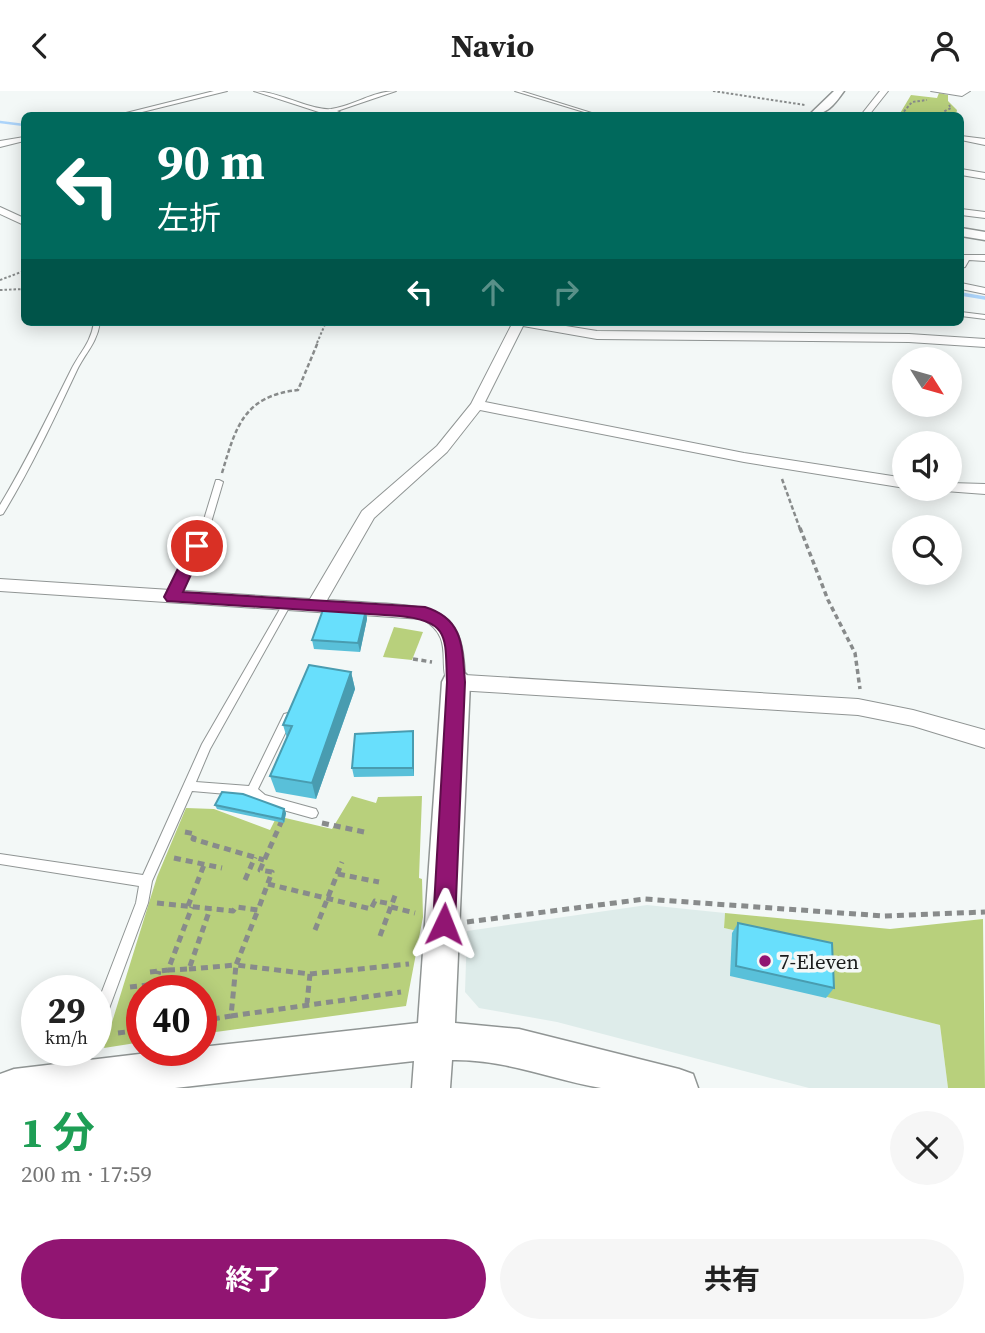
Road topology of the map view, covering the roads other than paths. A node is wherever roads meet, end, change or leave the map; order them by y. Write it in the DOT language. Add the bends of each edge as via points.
graph roads {
  1 [pos="223,91"];
  2 [pos="258,91"];
  3 [pos="392,91"];
  4 [pos="517,91"];
  5 [pos="839,91"];
  6 [pos="884,91"];
  7 [pos="935,91"];
  8 [pos="965,91"];
  9 [pos="135,112"];
  10 [pos="328,112"];
  11 [pos="586,112"];
  12 [pos="819,112"];
  13 [pos="867,112"];
  14 [pos="964,138"];
  15 [pos="21,140"];
  16 [pos="985,142"];
  17 [pos="0,144"];
  18 [pos="964,172"];
  19 [pos="985,176"];
  20 [pos="0,210"];
  21 [pos="964,212"];
  22 [pos="985,215"];
  23 [pos="21,220"];
  24 [pos="964,232"];
  25 [pos="985,236"];
  26 [pos="985,258"];
  27 [pos="964,259"];
  28 [pos="964,287"];
  29 [pos="985,291"];
  30 [pos="964,314"];
  31 [pos="985,317"];
  32 [pos="97,326"];
  33 [pos="517,326"];
  34 [pos="543,326"];
  35 [pos="985,343"];
  36 [pos="477,405"];
  37 [pos="892,481"];
  38 [pos="219,482"];
  39 [pos="962,488"];
  40 [pos="985,489"];
  41 [pos="0,512"];
  42 [pos="0,585"];
  43 [pos="172,597"];
  44 [pos="287,604"];
  45 [pos="316,604"];
  46 [pos="444,672"];
  47 [pos="291,711"];
  48 [pos="985,739"];
  49 [pos="188,786"];
  50 [pos="252,791"];
  51 [pos="312,813"];
  52 [pos="0,859"];
  53 [pos="146,881"];
  54 [pos="112,983"];
  55 [pos="435,1042"];
  56 [pos="112,1063"];
  57 [pos="79,1066"];
  58 [pos="13,1088"];
  59 [pos="431,1088"];
  60 [pos="679,1088"];
  1 -- 9 [label="street"];
  2 -- 10 [label="street"];
  3 -- 10 [label="street"];
  4 -- 11 [label="lane"];
  5 -- 12 [label="street"];
  6 -- 13 [label="street"];
  7 -- 8 [label="street"];
  14 -- 16 [label="street"];
  15 -- 17 [label="street"];
  18 -- 19 [label="street"];
  20 -- 23 [label="street"];
  21 -- 22 [label="street"];
  24 -- 25 [label="street"];
  26 -- 27 [label="street" via="970,255"];
  28 -- 29 [label="street"];
  30 -- 31 [label="lane"];
  32 -- 41 [label="lane" via="95,341 78,362 22,478"];
  33 -- 36 [label="street"];
  34 -- 35 [label="street" via="597,335"];
  36 -- 37 [label="street" via="776,464"];
  36 -- 45 [label="street" via="442,449 368,515"];
  38 -- 43 [label="lane" via="206,526"];
  39 -- 40 [label="street"];
  42 -- 43 [label="street"];
  43 -- 44 [label="street"];
  44 -- 45 [label="street"];
  44 -- 49 [label="lane"];
  45 -- 46 [label="street" via="438,618 453,642"];
  46 -- 48 [label="street" via="858,707"];
  46 -- 55 [label="street" via="430,918"];
  47 -- 50 [label="lane"];
  49 -- 50 [label="lane"];
  49 -- 53 [label="lane"];
  50 -- 51 [label="lane" via="262,799"];
  52 -- 53 [label="lane"];
  53 -- 54 [label="lane"];
  55 -- 56 [label="street"];
  55 -- 59 [label="street"];
  55 -- 60 [label="street" via="471,1041 519,1048"];
  57 -- 58 [label="street"];
}
